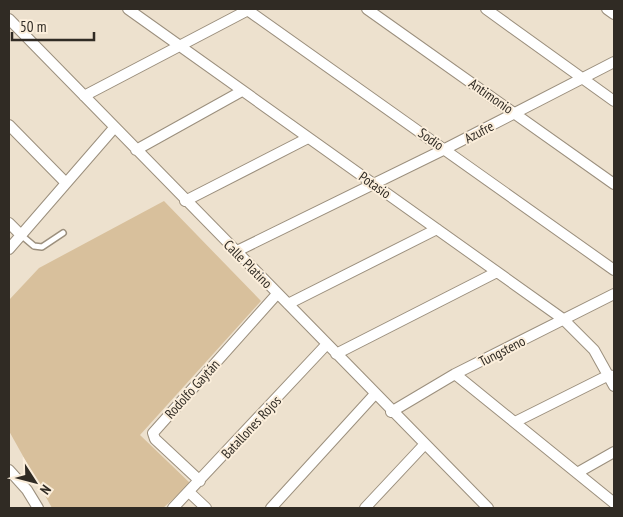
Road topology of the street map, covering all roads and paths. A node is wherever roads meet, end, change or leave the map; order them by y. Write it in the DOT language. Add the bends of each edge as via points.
graph roads {
  1 [pos="128,9"];
  2 [pos="248,9"];
  3 [pos="367,9"];
  4 [pos="486,9"];
  5 [pos="607,9"];
  6 [pos="614,14"];
  7 [pos="9,19"];
  8 [pos="179,45"];
  9 [pos="614,62"];
  10 [pos="582,79"];
  11 [pos="242,91"];
  12 [pos="84,96"];
  13 [pos="614,101"];
  14 [pos="515,113"];
  15 [pos="9,125"];
  16 [pos="114,128"];
  17 [pos="308,138"];
  18 [pos="445,149"];
  19 [pos="136,150"];
  20 [pos="372,183"];
  21 [pos="66,184"];
  22 [pos="614,184"];
  23 [pos="185,201"];
  24 [pos="9,223"];
  25 [pos="437,229"];
  26 [pos="63,233"];
  27 [pos="21,236"];
  28 [pos="9,249"];
  29 [pos="235,252"];
  30 [pos="614,270"];
  31 [pos="497,272"];
  32 [pos="277,294"];
  33 [pos="614,294"];
  34 [pos="288,304"];
  35 [pos="563,319"];
  36 [pos="327,344"];
  37 [pos="336,354"];
  38 [pos="456,374"];
  39 [pos="612,376"];
  40 [pos="614,386"];
  41 [pos="374,394"];
  42 [pos="391,412"];
  43 [pos="515,422"];
  44 [pos="424,445"];
  45 [pos="614,452"];
  46 [pos="9,470"];
  47 [pos="577,473"];
  48 [pos="200,481"];
  49 [pos="189,492"];
  50 [pos="614,503"];
  51 [pos="38,508"];
  52 [pos="173,508"];
  53 [pos="206,508"];
  54 [pos="271,508"];
  55 [pos="365,508"];
  56 [pos="488,508"];
  1 -- 8 [label="street, Potasio"];
  2 -- 8 [label="street"];
  2 -- 18 [label="street, Sodio"];
  3 -- 14 [label="street, Antimonio"];
  4 -- 10 [label="street"];
  5 -- 6 [label="street"];
  7 -- 12 [label="street, Calle Platino"];
  8 -- 11 [label="street, Potasio"];
  8 -- 12 [label="street"];
  9 -- 10 [label="street, Azufre"];
  10 -- 13 [label="street"];
  10 -- 14 [label="street, Azufre"];
  11 -- 17 [label="street, Potasio"];
  11 -- 19 [label="street"];
  12 -- 16 [label="street, Calle Platino"];
  14 -- 18 [label="street, Azufre"];
  14 -- 22 [label="street, Antimonio"];
  15 -- 21 [label="street"];
  16 -- 19 [label="street, Calle Platino"];
  16 -- 21 [label="street"];
  17 -- 20 [label="street, Potasio"];
  17 -- 23 [label="street"];
  18 -- 20 [label="street, Azufre"];
  18 -- 30 [label="street, Sodio"];
  19 -- 23 [label="street, Calle Platino"];
  20 -- 25 [label="street, Potasio"];
  20 -- 29 [label="street, Azufre"];
  21 -- 27 [label="street"];
  23 -- 29 [label="street, Calle Platino"];
  24 -- 27 [label="street"];
  25 -- 31 [label="street, Potasio"];
  25 -- 34 [label="street"];
  26 -- 27 [label="lane" via="38,248"];
  27 -- 28 [label="street"];
  29 -- 32 [label="street, Calle Platino"];
  31 -- 35 [label="street, Potasio"];
  31 -- 37 [label="street"];
  32 -- 34 [label="street, Calle Platino"];
  32 -- 48 [label="street, Rodolfo Gaytán" via="153,433 155,439"];
  33 -- 35 [label="street, Tungsteno"];
  34 -- 36 [label="street, Calle Platino"];
  35 -- 38 [label="street, Tungsteno"];
  35 -- 39 [label="street, Potasio" via="590,345"];
  36 -- 37 [label="street, Calle Platino"];
  36 -- 48 [label="street, Batallones Rojos"];
  37 -- 41 [label="street, Calle Platino"];
  38 -- 42 [label="street, Tungsteno"];
  38 -- 43 [label="street"];
  39 -- 40 [label="street, Potasio"];
  39 -- 43 [label="street"];
  41 -- 42 [label="street, Calle Platino"];
  41 -- 54 [label="street"];
  42 -- 44 [label="street, Calle Platino"];
  43 -- 47 [label="street"];
  44 -- 55 [label="street"];
  44 -- 56 [label="street, Calle Platino"];
  45 -- 47 [label="street"];
  46 -- 51 [label="street"];
  47 -- 50 [label="street"];
  48 -- 49 [label="street, Batallones Rojos"];
  49 -- 52 [label="street, Batallones Rojos"];
  49 -- 53 [label="street"];
}
